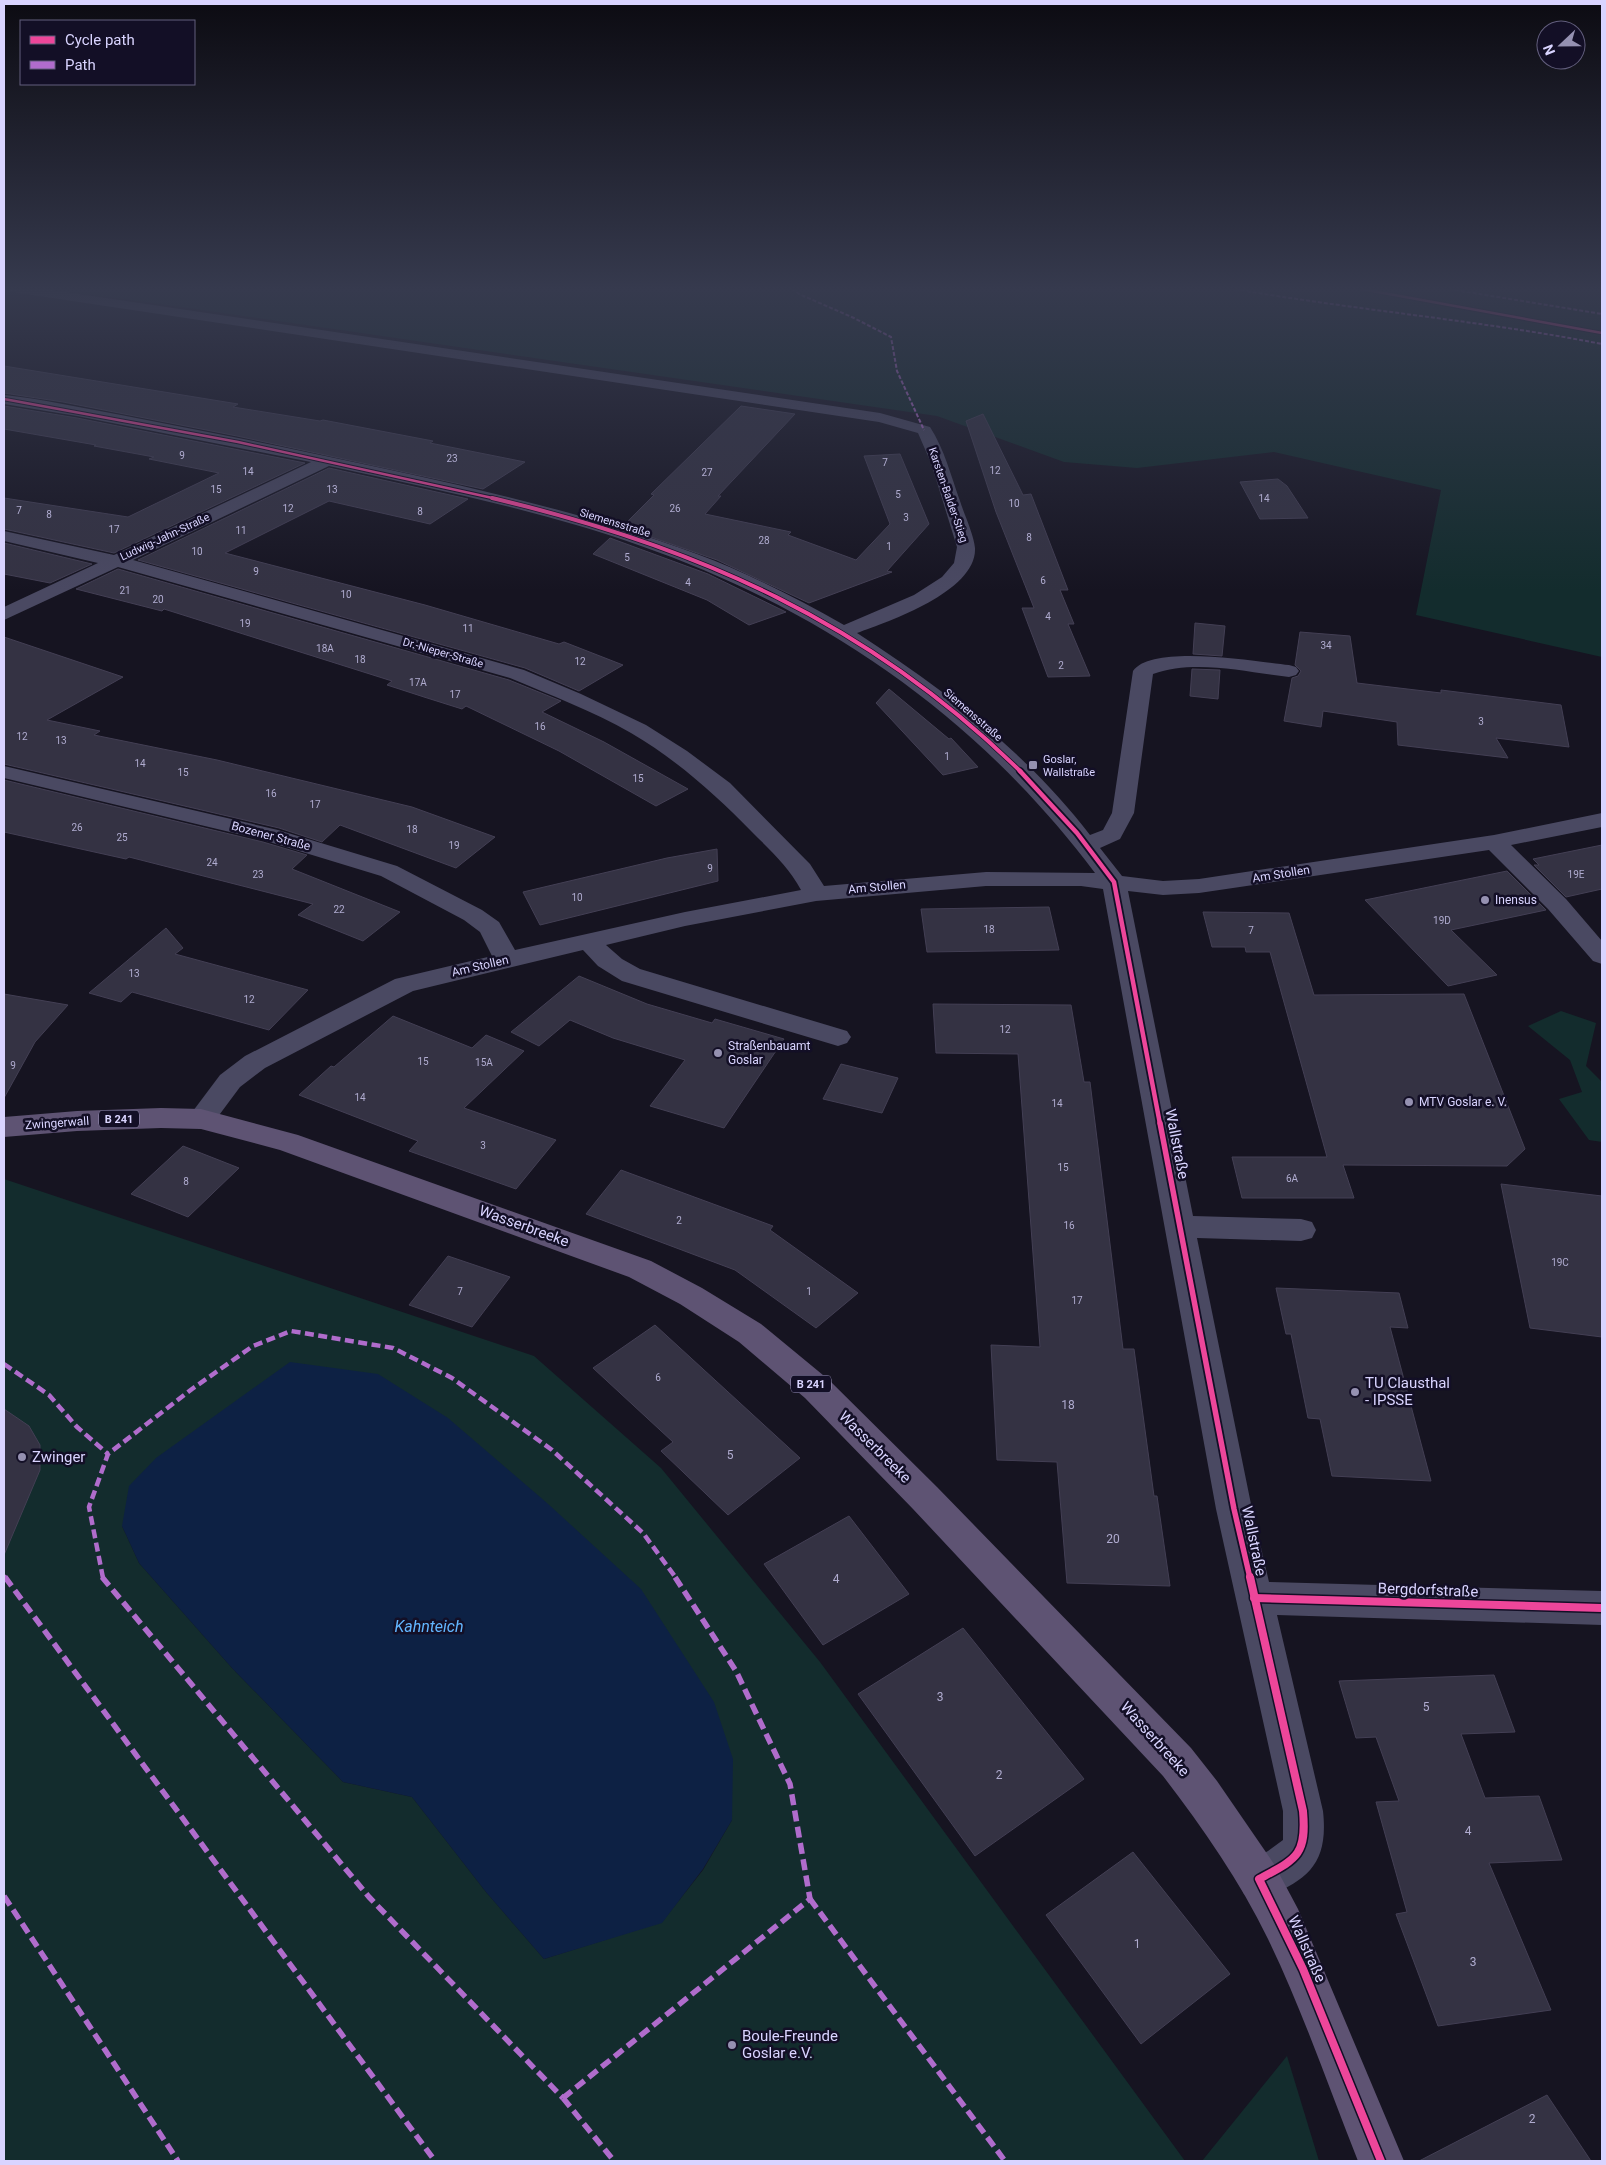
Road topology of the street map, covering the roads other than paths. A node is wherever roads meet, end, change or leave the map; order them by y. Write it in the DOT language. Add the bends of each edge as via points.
graph roads {
  1 [pos="687,389"];
  2 [pos="4,399"];
  3 [pos="327,461"];
  4 [pos="4,536"];
  5 [pos="115,561"];
  6 [pos="4,614"];
  7 [pos="842,632"];
  8 [pos="1289,672"];
  9 [pos="4,772"];
  10 [pos="1602,820"];
  11 [pos="1494,842"];
  12 [pos="1088,845"];
  13 [pos="1114,882"];
  14 [pos="816,894"];
  15 [pos="589,940"];
  16 [pos="1602,956"];
  17 [pos="506,960"];
  18 [pos="838,1037"];
  19 [pos="201,1119"];
  20 [pos="4,1127"];
  21 [pos="1180,1227"];
  22 [pos="1301,1230"];
  23 [pos="1254,1598"];
  24 [pos="1602,1608"];
  25 [pos="1259,1879"];
  26 [pos="1381,2161"];
  1 -- 7 [label="street, Karsten-Balder-Stieg" via="880,418 924,430 939,463 966,547 965,560 945,584"];
  2 -- 3 [label="street, Siemensstraße"];
  3 -- 5 [label="street, Ludwig-Jahn-Straße"];
  3 -- 7 [label="street, Siemensstraße" via="514,504 623,535 737,577"];
  4 -- 5 [label="street, Dr.-Nieper-Straße"];
  5 -- 6 [label="street, Ludwig-Jahn-Straße"];
  5 -- 14 [label="street, Dr.-Nieper-Straße" via="517,674 574,698 639,729 722,788 802,869"];
  7 -- 12 [label="street, Siemensstraße" via="924,686 986,738"];
  8 -- 12 [label="street" via="1185,661 1157,665 1143,671 1123,813 1112,834"];
  9 -- 17 [label="street, Bozener Straße" via="270,834 389,871 473,915 490,928"];
  10 -- 11 [label="street, Am Stollen"];
  11 -- 13 [label="street, Am Stollen" via="1199,886 1164,888"];
  11 -- 16 [label="street" via="1557,904"];
  12 -- 13 [label="street, Siemensstraße"];
  13 -- 14 [label="street, Am Stollen" via="986,879"];
  13 -- 21 [label="street, Wallstraße"];
  14 -- 15 [label="street, Am Stollen"];
  15 -- 17 [label="street, Am Stollen"];
  15 -- 18 [label="street" via="597,953 611,965 631,975"];
  17 -- 19 [label="street, Am Stollen" via="404,985 364,1004 255,1062 230,1081"];
  19 -- 20 [label="main road, Zwingerwall / B 241" via="77,1121"];
  19 -- 25 [label="main road, Wasserbreeke / B 241" via="298,1146 640,1269 750,1333 817,1389 1177,1762"];
  21 -- 22 [label="street"];
  21 -- 23 [label="street, Wallstraße"];
  23 -- 24 [label="street, Bergdorfstraße"];
  23 -- 25 [label="street, Wallstraße" via="1306,1832 1304,1844 1293,1861"];
  25 -- 26 [label="main road, Wallstraße / B 241" via="1303,1969"];
}
